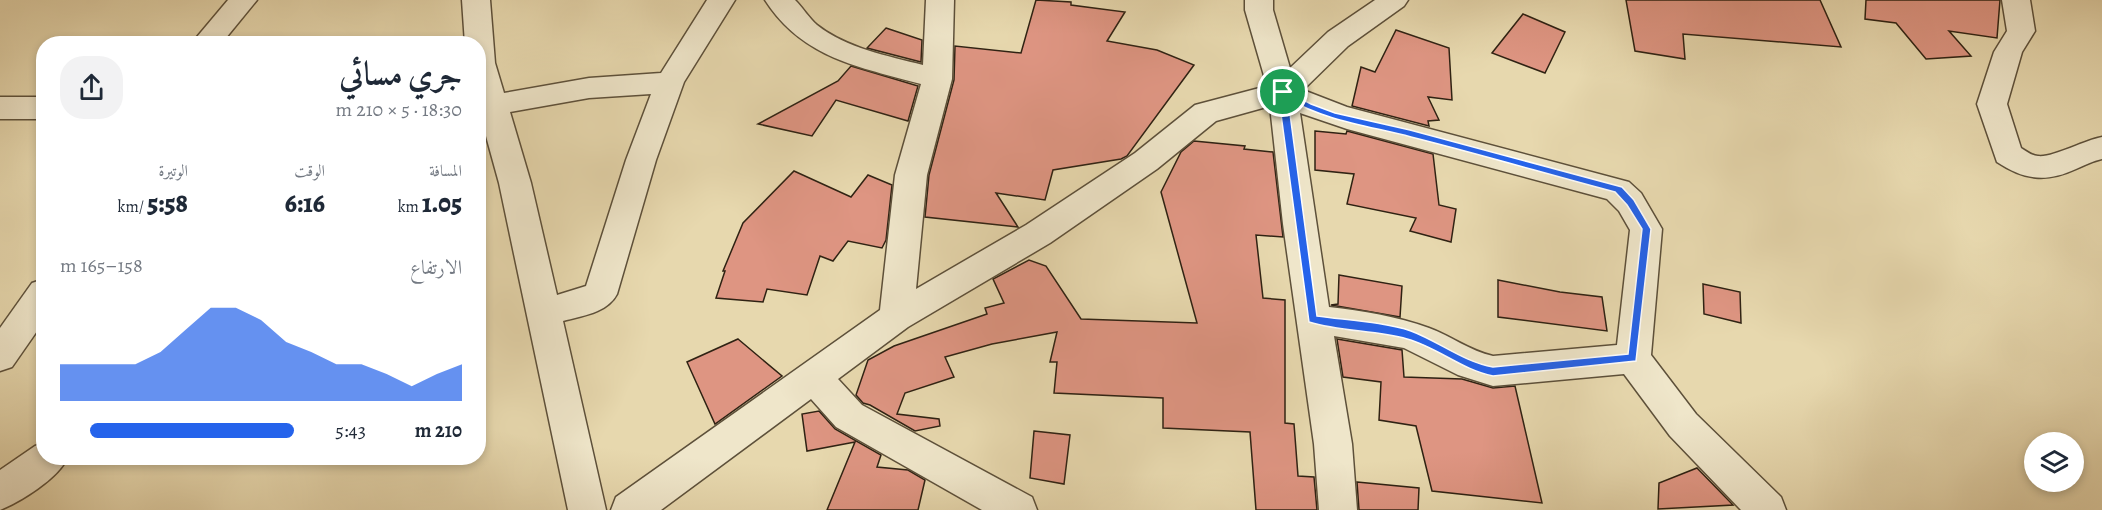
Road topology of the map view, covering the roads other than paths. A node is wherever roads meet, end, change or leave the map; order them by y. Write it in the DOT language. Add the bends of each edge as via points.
graph roads {
  1 [pos="243,0"];
  2 [pos="476,0"];
  3 [pos="721,0"];
  4 [pos="779,0"];
  5 [pos="940,0"];
  6 [pos="1395,0"];
  7 [pos="2016,0"];
  8 [pos="1254,3"];
  9 [pos="212,36"];
  10 [pos="478,36"];
  11 [pos="937,79"];
  12 [pos="670,82"];
  13 [pos="1283,92"];
  14 [pos="486,99"];
  15 [pos="0,108"];
  16 [pos="36,108"];
  17 [pos="490,123"];
  18 [pos="2102,148"];
  19 [pos="36,304"];
  20 [pos="544,313"];
  21 [pos="896,317"];
  22 [pos="1313,319"];
  23 [pos="0,356"];
  24 [pos="1633,358"];
  25 [pos="812,376"];
  26 [pos="38,465"];
  27 [pos="0,492"];
  28 [pos="587,510"];
  29 [pos="630,510"];
  30 [pos="1018,510"];
  31 [pos="1338,510"];
  32 [pos="1767,510"];
  1 -- 9 [label="street"];
  2 -- 10 [label="street"];
  3 -- 12 [label="street"];
  4 -- 11 [label="street" via="812,36"];
  5 -- 11 [label="street"];
  6 -- 13 [label="street" via="1338,39"];
  7 -- 18 [label="street" via="2021,31 2008,52 1992,104 2008,154 2029,166 2047,169"];
  8 -- 13 [label="street"];
  11 -- 21 [label="street" via="911,175"];
  12 -- 17 [label="street" via="589,88"];
  12 -- 20 [label="street" via="641,160 600,294"];
  13 -- 21 [label="street" via="1206,113 1146,161 1038,234"];
  13 -- 22 [label="street"];
  13 -- 24 [label="street" via="1334,116 1618,190 1647,229"];
  14 -- 17 [label="street"];
  15 -- 16 [label="street"];
  17 -- 20 [label="street" via="515,183"];
  19 -- 23 [label="street"];
  20 -- 28 [label="street"];
  21 -- 25 [label="street"];
  22 -- 24 [label="street" via="1407,334 1480,369 1493,371"];
  22 -- 31 [label="street" via="1333,444"];
  24 -- 32 [label="street" via="1683,425"];
  25 -- 29 [label="street"];
  25 -- 30 [label="street" via="849,416"];
  26 -- 27 [label="street"];
}
